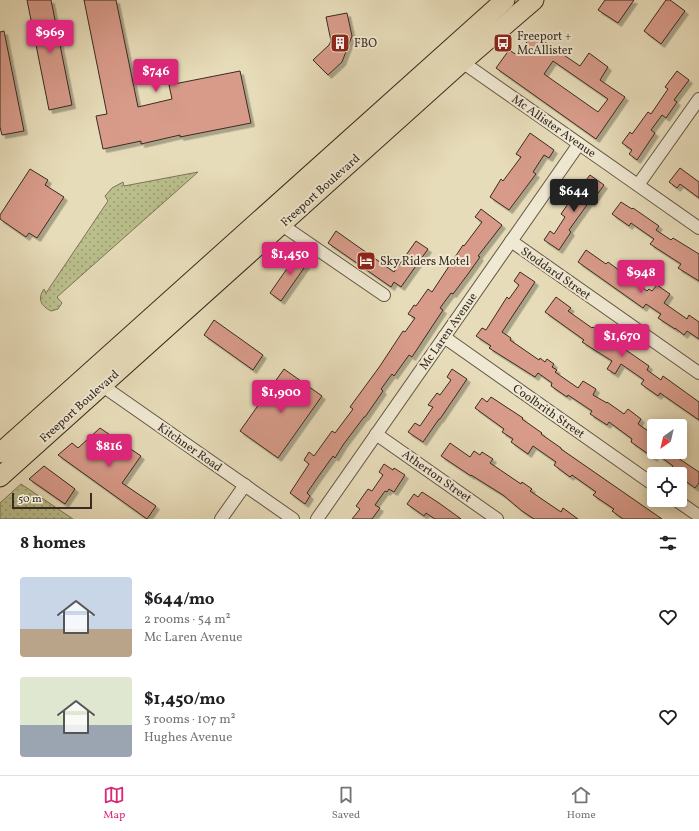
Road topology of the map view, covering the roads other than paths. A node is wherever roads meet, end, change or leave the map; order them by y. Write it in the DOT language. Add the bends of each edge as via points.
graph roads {
  1 [pos="505,0"];
  2 [pos="534,0"];
  3 [pos="455,57"];
  4 [pos="699,99"];
  5 [pos="579,144"];
  6 [pos="638,185"];
  7 [pos="266,214"];
  8 [pos="282,224"];
  9 [pos="699,228"];
  10 [pos="511,241"];
  11 [pos="384,295"];
  12 [pos="444,337"];
  13 [pos="699,373"];
  14 [pos="86,375"];
  15 [pos="102,386"];
  16 [pos="376,434"];
  17 [pos="0,453"];
  18 [pos="0,477"];
  19 [pos="647,480"];
  20 [pos="245,485"];
  21 [pos="686,507"];
  22 [pos="699,516"];
  23 [pos="221,519"];
  24 [pos="293,519"];
  25 [pos="317,519"];
  26 [pos="497,519"];
  1 -- 3 [label="main road, Freeport Boulevard"];
  2 -- 3 [label="main road, Freeport Boulevard"];
  3 -- 5 [label="street, Mc Allister Avenue"];
  3 -- 7 [label="main road, Freeport Boulevard"];
  3 -- 8 [label="main road, Freeport Boulevard"];
  4 -- 6 [label="street"];
  5 -- 6 [label="street, Mc Allister Avenue"];
  5 -- 10 [label="street, Mc Laren Avenue"];
  6 -- 9 [label="street, Mc Allister Avenue"];
  7 -- 8 [label="street"];
  7 -- 14 [label="main road, Freeport Boulevard"];
  8 -- 11 [label="street"];
  8 -- 15 [label="main road, Freeport Boulevard"];
  10 -- 12 [label="street, Mc Laren Avenue"];
  10 -- 13 [label="street, Stoddard Street"];
  12 -- 16 [label="street, Mc Laren Avenue"];
  12 -- 19 [label="street, Coolbrith Street"];
  14 -- 15 [label="street, Kitchner Road"];
  14 -- 17 [label="main road, Freeport Boulevard"];
  15 -- 18 [label="main road, Freeport Boulevard"];
  15 -- 20 [label="street, Kitchner Road"];
  16 -- 25 [label="street, Mc Laren Avenue"];
  16 -- 26 [label="street, Atherton Street"];
  20 -- 23 [label="street"];
  20 -- 24 [label="street, Kitchner Road"];
  21 -- 22 [label="street"];
}
